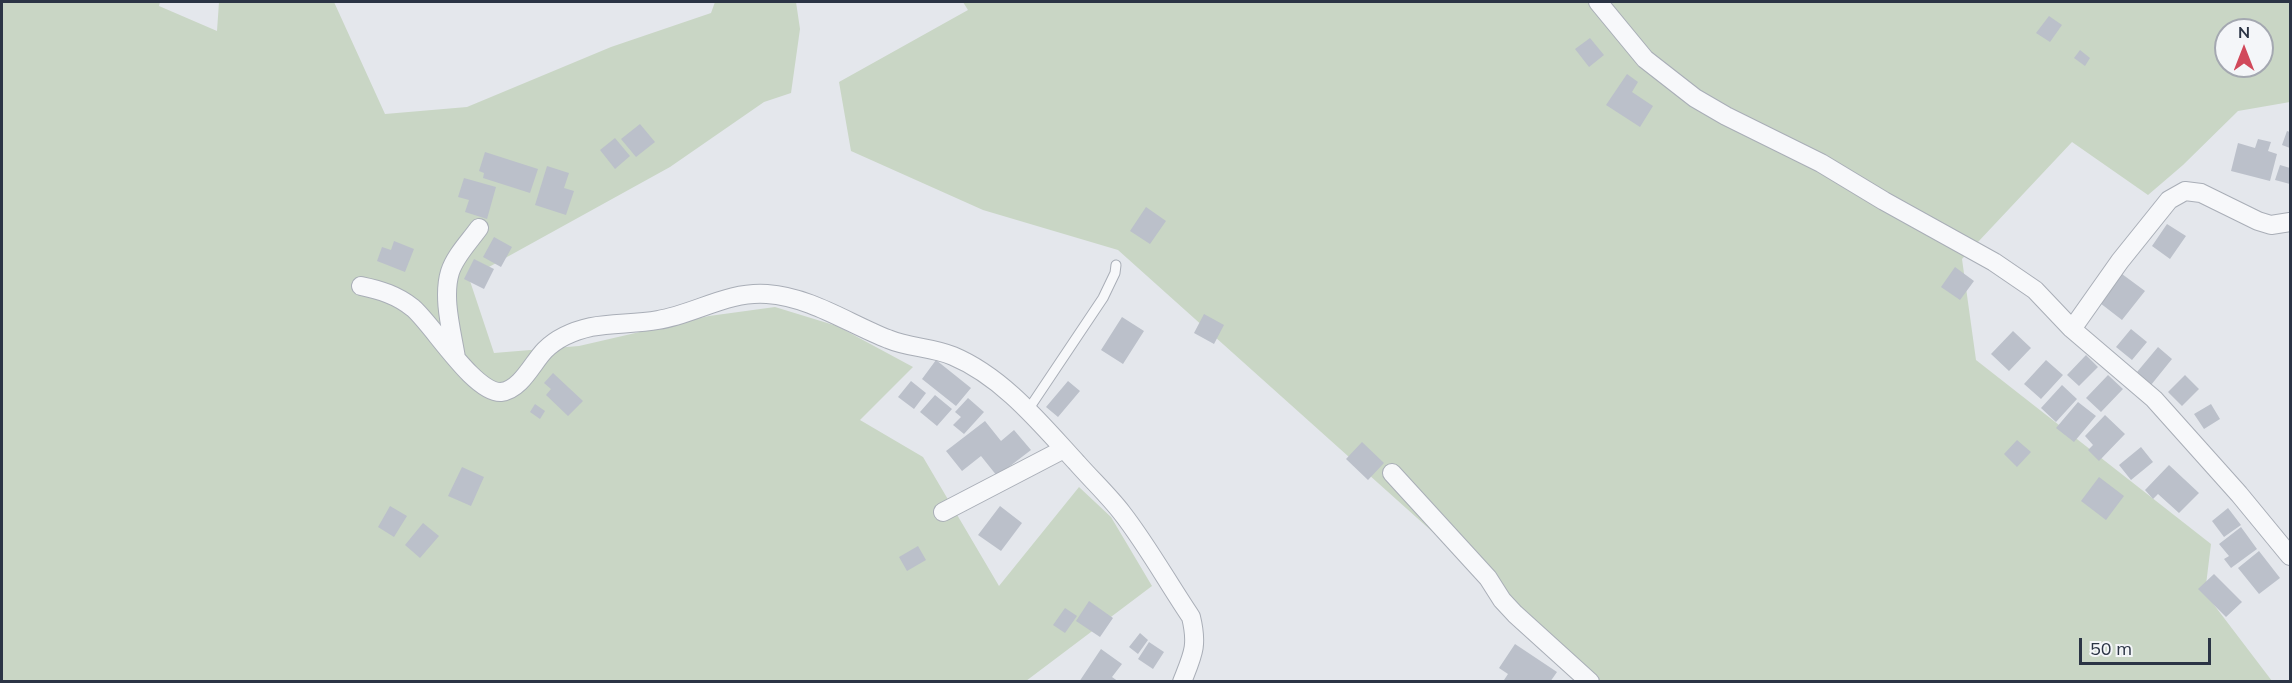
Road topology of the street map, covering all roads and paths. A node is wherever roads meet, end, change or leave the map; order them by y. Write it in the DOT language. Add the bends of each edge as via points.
graph roads {
  1 [pos="1598,2"];
  2 [pos="2290,222"];
  3 [pos="478,228"];
  4 [pos="1116,265"];
  5 [pos="361,286"];
  6 [pos="2072,329"];
  7 [pos="456,360"];
  8 [pos="1028,410"];
  9 [pos="1064,449"];
  10 [pos="1392,473"];
  11 [pos="943,512"];
  12 [pos="2290,556"];
  13 [pos="1572,674"];
  14 [pos="1182,681"];
  15 [pos="1590,681"];
  1 -- 6 [label="street" via="1645,59 1695,98 1821,163 1995,262 2035,290"];
  2 -- 6 [label="street" via="2271,225 2201,193 2185,191 2169,200"];
  3 -- 7 [label="street" via="457,258 448,282"];
  4 -- 8 [label="lane" via="1103,298"];
  5 -- 7 [label="street" via="381,290 412,307"];
  6 -- 12 [label="street" via="2154,399"];
  7 -- 8 [label="street" via="490,389 500,392 511,388 546,349 574,330 658,320 732,297 769,294 837,315 889,340 954,356"];
  8 -- 9 [label="street"];
  9 -- 11 [label="street"];
  9 -- 14 [label="street" via="1122,513 1191,617 1194,652"];
  10 -- 13 [label="street"];
  13 -- 15 [label="street"];
}
